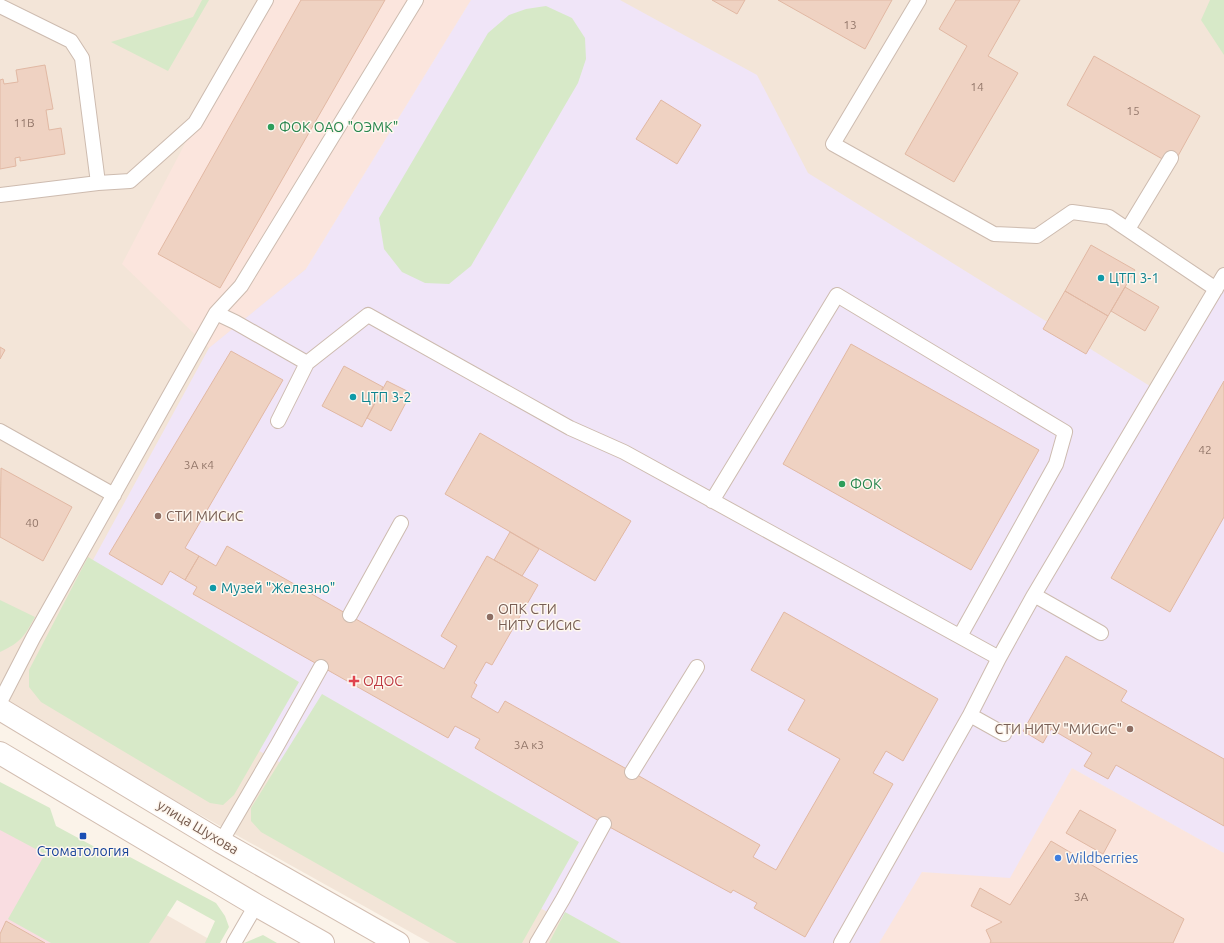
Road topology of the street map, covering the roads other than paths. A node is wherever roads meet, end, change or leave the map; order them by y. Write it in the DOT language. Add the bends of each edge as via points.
graph roads {
  1 [pos="266,0"];
  2 [pos="416,0"];
  3 [pos="919,0"];
  4 [pos="0,6"];
  5 [pos="1171,158"];
  6 [pos="98,183"];
  7 [pos="0,195"];
  8 [pos="1128,229"];
  9 [pos="1224,275"];
  10 [pos="1216,289"];
  11 [pos="216,313"];
  12 [pos="307,363"];
  13 [pos="278,421"];
  14 [pos="0,431"];
  15 [pos="114,495"];
  16 [pos="712,501"];
  17 [pos="402,523"];
  18 [pos="1034,595"];
  19 [pos="350,615"];
  20 [pos="1101,633"];
  21 [pos="960,636"];
  22 [pos="999,658"];
  23 [pos="321,666"];
  24 [pos="697,667"];
  25 [pos="0,702"];
  26 [pos="0,709"];
  27 [pos="970,715"];
  28 [pos="1004,734"];
  29 [pos="0,753"];
  30 [pos="632,772"];
  31 [pos="604,824"];
  32 [pos="222,842"];
  33 [pos="256,905"];
  34 [pos="234,943"];
  35 [pos="323,943"];
  36 [pos="398,943"];
  37 [pos="537,943"];
  38 [pos="841,943"];
  1 -- 6 [label="lane" via="195,123 130,181"];
  2 -- 11 [label="lane" via="241,286"];
  3 -- 8 [label="lane" via="833,144 994,234 1037,236 1072,212 1110,217"];
  4 -- 6 [label="lane" via="71,40 82,58"];
  5 -- 8 [label="lane"];
  6 -- 7 [label="lane"];
  8 -- 10 [label="lane"];
  9 -- 10 [label="lane"];
  10 -- 18 [label="lane"];
  11 -- 12 [label="lane"];
  11 -- 15 [label="lane"];
  12 -- 13 [label="lane"];
  12 -- 16 [label="lane" via="368,315 570,428 624,452"];
  14 -- 15 [label="lane"];
  15 -- 25 [label="lane"];
  16 -- 21 [label="lane"];
  16 -- 21 [label="lane" via="838,295 1065,432 1056,464"];
  17 -- 19 [label="lane"];
  18 -- 20 [label="lane"];
  18 -- 22 [label="lane"];
  21 -- 22 [label="lane"];
  22 -- 27 [label="lane"];
  23 -- 32 [label="lane"];
  24 -- 30 [label="lane"];
  26 -- 32 [label="main road, улица Шухова"];
  27 -- 28 [label="lane"];
  27 -- 38 [label="lane"];
  29 -- 33 [label="main road"];
  31 -- 37 [label="lane"];
  32 -- 36 [label="main road, улица Шухова"];
  33 -- 34 [label="lane"];
  33 -- 35 [label="main road"];
}
